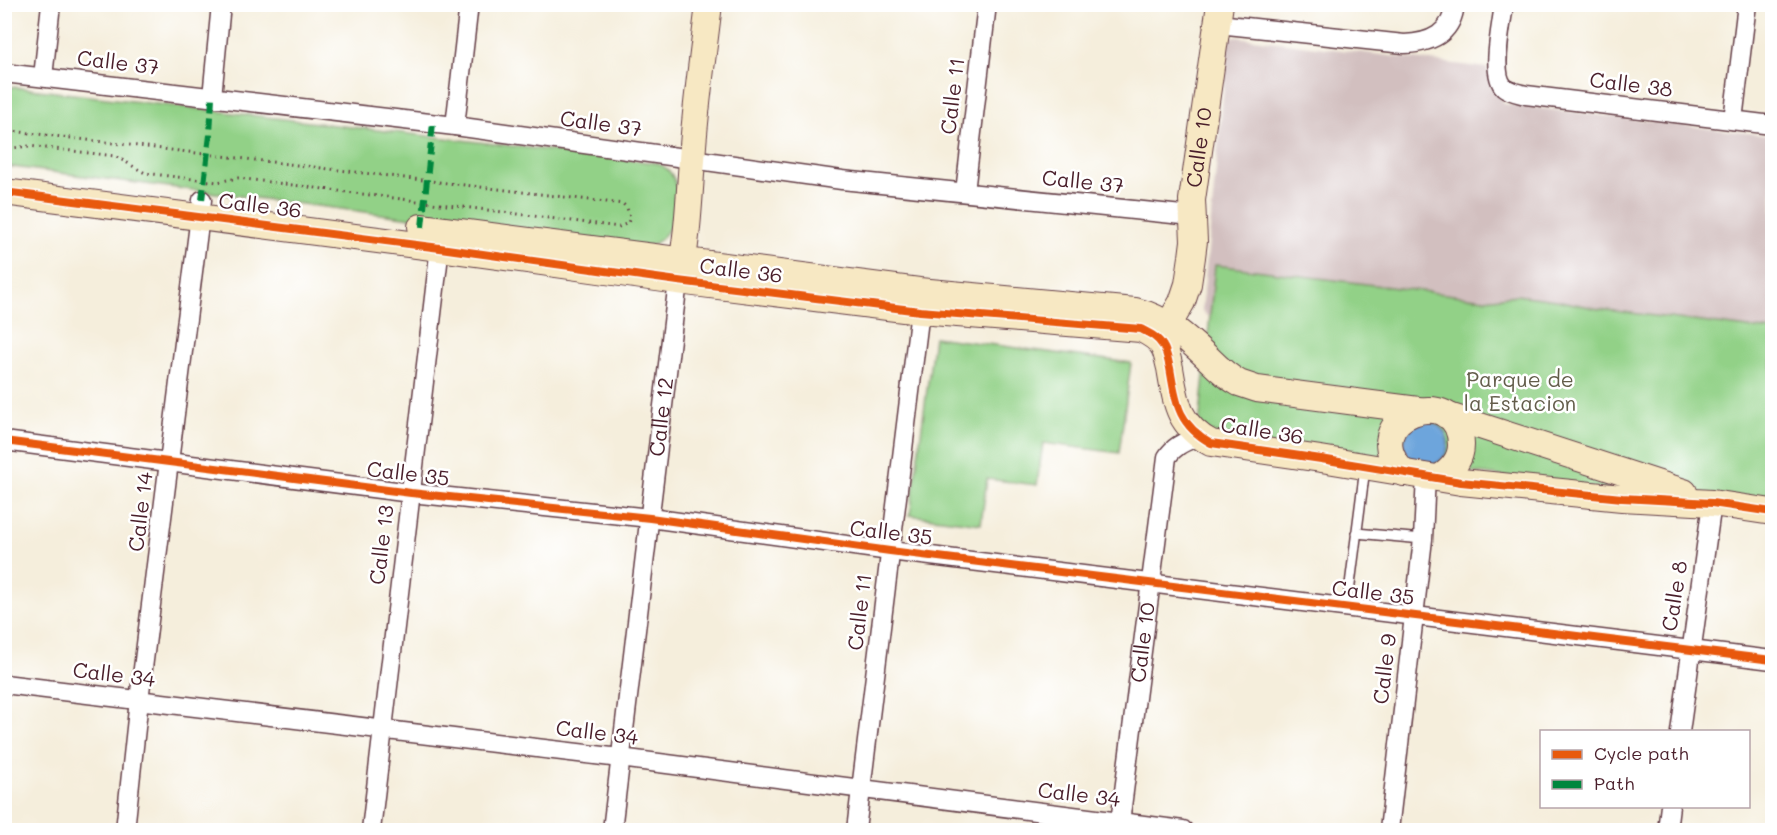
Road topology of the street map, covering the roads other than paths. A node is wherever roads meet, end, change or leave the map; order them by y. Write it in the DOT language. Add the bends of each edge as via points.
graph roads {
  1 [pos="51,4"];
  2 [pos="221,4"];
  3 [pos="468,4"];
  4 [pos="709,4"];
  5 [pos="987,4"];
  6 [pos="1455,4"];
  7 [pos="1504,4"];
  8 [pos="1747,4"];
  9 [pos="1219,14"];
  10 [pos="4,73"];
  11 [pos="43,77"];
  12 [pos="212,97"];
  13 [pos="1733,120"];
  14 [pos="1773,125"];
  15 [pos="455,126"];
  16 [pos="692,159"];
  17 [pos="4,174"];
  18 [pos="4,192"];
  19 [pos="965,192"];
  20 [pos="201,208"];
  21 [pos="1192,216"];
  22 [pos="441,239"];
  23 [pos="681,271"];
  24 [pos="919,301"];
  25 [pos="1169,324"];
  26 [pos="1418,410"];
  27 [pos="1446,415"];
  28 [pos="1198,436"];
  29 [pos="4,441"];
  30 [pos="170,462"];
  31 [pos="1365,465"];
  32 [pos="1423,475"];
  33 [pos="411,493"];
  34 [pos="1712,503"];
  35 [pos="1773,512"];
  36 [pos="650,518"];
  37 [pos="1356,533"];
  38 [pos="1423,538"];
  39 [pos="890,551"];
  40 [pos="1152,584"];
  41 [pos="1347,608"];
  42 [pos="1414,616"];
  43 [pos="1690,650"];
  44 [pos="1773,660"];
  45 [pos="4,684"];
  46 [pos="139,700"];
  47 [pos="383,730"];
  48 [pos="1680,730"];
  49 [pos="620,758"];
  50 [pos="861,790"];
  51 [pos="1670,808"];
  52 [pos="1119,827"];
  53 [pos="125,831"];
  54 [pos="371,831"];
  55 [pos="612,831"];
  56 [pos="856,831"];
  57 [pos="1183,831"];
  58 [pos="1389,831"];
  59 [pos="1667,831"];
  1 -- 11 [label="street"];
  2 -- 12 [label="street"];
  3 -- 15 [label="street"];
  4 -- 16 [label="street, Calle 12"];
  5 -- 19 [label="street, Calle 11"];
  6 -- 9 [label="street" via="1448,26 1436,37 1404,45"];
  7 -- 13 [label="street, Calle 38" via="1497,71 1503,86 1511,91"];
  8 -- 13 [label="street"];
  9 -- 21 [label="street, Calle 10"];
  10 -- 11 [label="street, Calle 37"];
  11 -- 12 [label="street, Calle 37"];
  12 -- 15 [label="street, Calle 37"];
  13 -- 14 [label="street, Calle 38"];
  15 -- 16 [label="street, Calle 37"];
  16 -- 19 [label="street, Calle 37"];
  16 -- 23 [label="street, Calle 12"];
  17 -- 20 [label="street, Calle 36"];
  18 -- 20 [label="street, Calle 36"];
  19 -- 21 [label="street, Calle 37"];
  20 -- 22 [label="street, Calle 36"];
  20 -- 30 [label="street, Calle 14"];
  21 -- 25 [label="street, Calle 10" via="1194,241 1188,284"];
  22 -- 23 [label="street, Calle 36"];
  22 -- 33 [label="street, Calle 13"];
  23 -- 24 [label="street, Calle 36"];
  23 -- 36 [label="street, Calle 12"];
  24 -- 25 [label="street, Calle 36" via="1135,311"];
  24 -- 28 [label="street, Calle 36" via="1141,329 1164,346 1176,404"];
  24 -- 39 [label="street, Calle 11"];
  25 -- 26 [label="street, Calle 36" via="1239,383"];
  26 -- 27 [label="street"];
  26 -- 32 [label="street" via="1396,424 1390,440 1393,458"];
  27 -- 32 [label="street" via="1458,430 1461,449 1454,466"];
  27 -- 34 [label="street, Calle 36"];
  28 -- 31 [label="street, Calle 36" via="1232,448"];
  28 -- 40 [label="street, Calle 10" via="1179,444 1167,458"];
  29 -- 30 [label="street, Calle 35"];
  30 -- 33 [label="street, Calle 35"];
  30 -- 46 [label="street, Calle 14"];
  31 -- 32 [label="street, Calle 36"];
  31 -- 37 [label="lane"];
  32 -- 34 [label="street, Calle 36" via="1622,498"];
  32 -- 38 [label="street, Calle 9"];
  33 -- 36 [label="street, Calle 35"];
  33 -- 47 [label="street, Calle 13"];
  34 -- 35 [label="street, Calle 36"];
  34 -- 43 [label="street, Calle 8"];
  36 -- 39 [label="street, Calle 35"];
  36 -- 49 [label="street, Calle 12"];
  37 -- 38 [label="lane"];
  37 -- 41 [label="lane"];
  38 -- 42 [label="street, Calle 9"];
  39 -- 40 [label="street, Calle 35"];
  39 -- 50 [label="street, Calle 11"];
  40 -- 41 [label="street, Calle 35"];
  40 -- 52 [label="street, Calle 10"];
  41 -- 42 [label="street, Calle 35"];
  42 -- 43 [label="street, Calle 35"];
  42 -- 58 [label="street, Calle 9"];
  43 -- 44 [label="street, Calle 35"];
  43 -- 48 [label="street, Calle 8"];
  45 -- 46 [label="street, Calle 34"];
  46 -- 47 [label="street, Calle 34"];
  46 -- 53 [label="street, Calle 14"];
  47 -- 49 [label="street, Calle 34"];
  47 -- 54 [label="street, Calle 13"];
  49 -- 50 [label="street, Calle 34"];
  49 -- 55 [label="street, Calle 12"];
  50 -- 52 [label="street, Calle 34"];
  50 -- 56 [label="street, Calle 11"];
  51 -- 59 [label="street"];
  52 -- 57 [label="street, Calle 34"];
}
